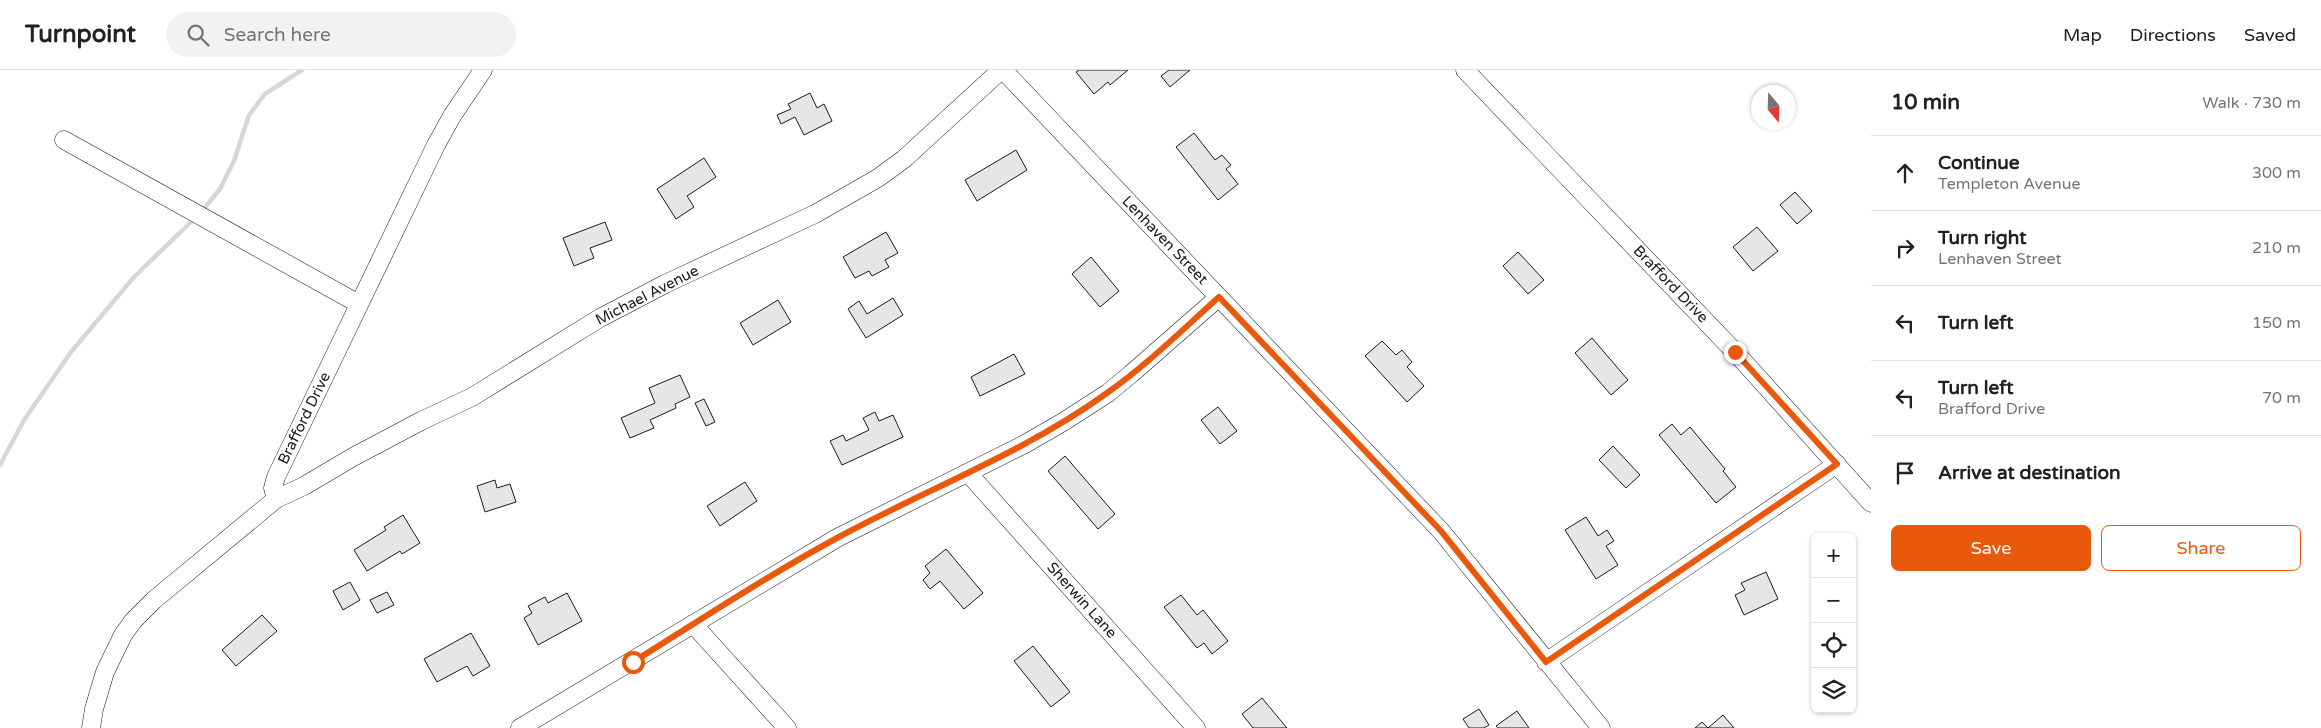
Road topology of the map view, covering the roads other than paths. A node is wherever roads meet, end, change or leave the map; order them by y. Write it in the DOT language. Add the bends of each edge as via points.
graph roads {
  1 [pos="484,70"];
  2 [pos="1002,70"];
  3 [pos="1465,70"];
  4 [pos="64,140"];
  5 [pos="1219,297"];
  6 [pos="359,304"];
  7 [pos="1837,464"];
  8 [pos="968,473"];
  9 [pos="276,499"];
  10 [pos="1871,503"];
  11 [pos="693,624"];
  12 [pos="1546,662"];
  13 [pos="91,728"];
  14 [pos="520,728"];
  15 [pos="787,728"];
  16 [pos="1196,728"];
  17 [pos="1601,728"];
  1 -- 6 [label="street, Brafford Drive" via="452,116"];
  2 -- 5 [label="street, Lenhaven Street"];
  2 -- 9 [label="street, Michael Avenue" via="904,159 878,178 815,214 600,318 472,397 353,456"];
  3 -- 7 [label="street, Brafford Drive" via="1728,344"];
  4 -- 6 [label="street"];
  5 -- 8 [label="street" via="1108,393 1025,444"];
  5 -- 12 [label="street, Lenhaven Street" via="1441,531"];
  6 -- 9 [label="street, Brafford Drive" via="276,477"];
  7 -- 10 [label="street, Brafford Drive"];
  7 -- 12 [label="street"];
  8 -- 11 [label="street" via="837,538"];
  8 -- 16 [label="street, Sherwin Lane"];
  9 -- 13 [label="street" via="133,621 105,672"];
  11 -- 14 [label="street"];
  11 -- 15 [label="street"];
  12 -- 17 [label="street, Lenhaven Street"];
}
